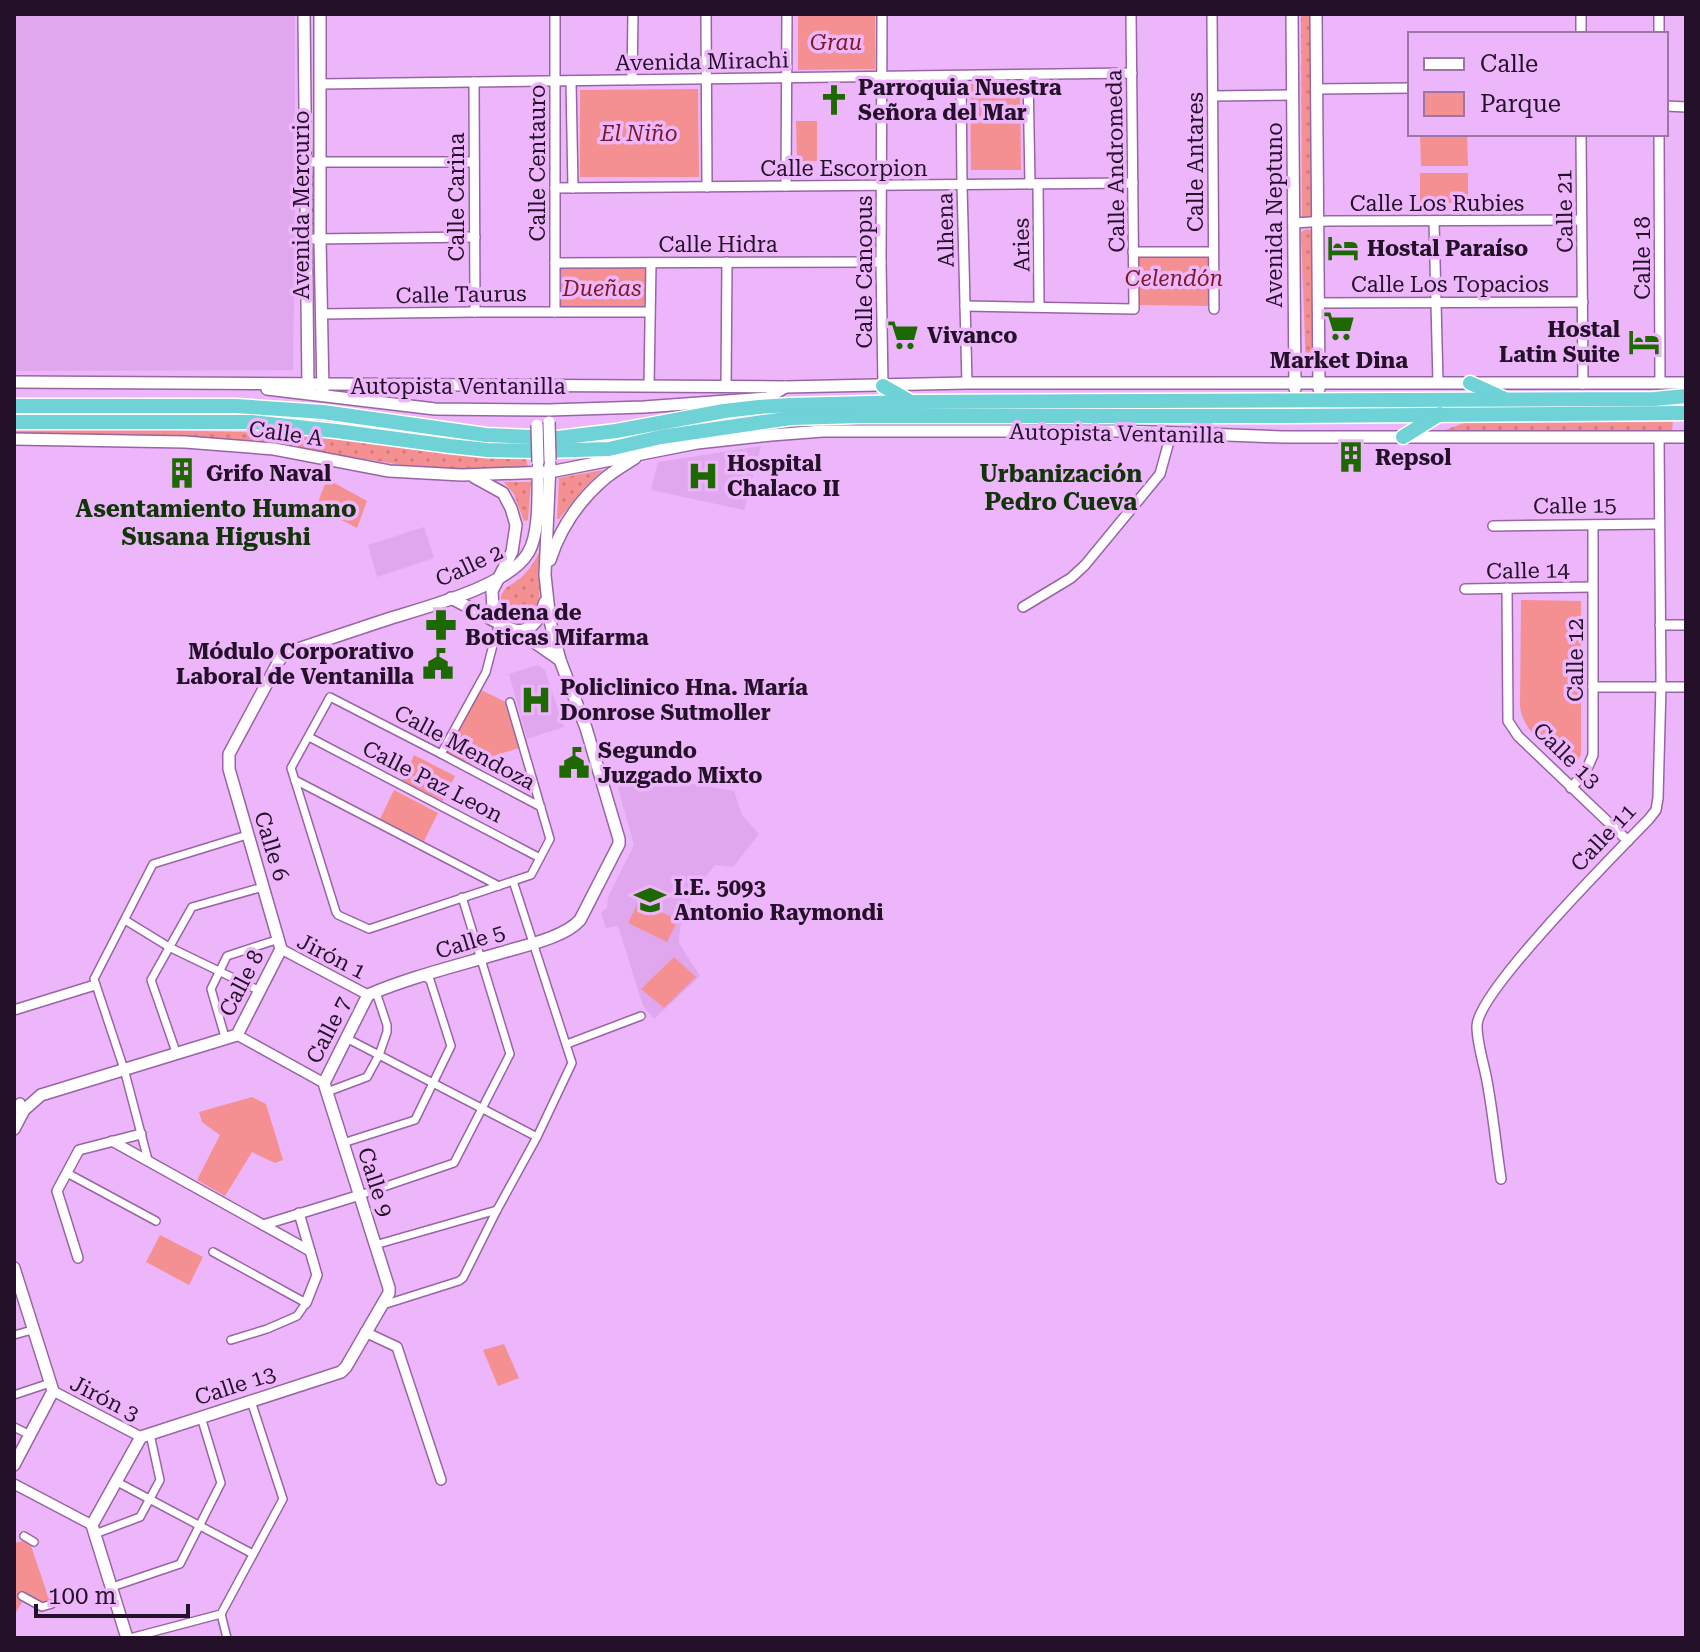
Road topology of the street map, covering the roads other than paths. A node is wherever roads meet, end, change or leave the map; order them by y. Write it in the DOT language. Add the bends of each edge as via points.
graph roads {
  1 [pos="304,14"];
  2 [pos="320,14"];
  3 [pos="555,14"];
  4 [pos="633,14"];
  5 [pos="706,14"];
  6 [pos="787,14"];
  7 [pos="882,14"];
  8 [pos="1131,14"];
  9 [pos="1212,14"];
  10 [pos="1292,14"];
  11 [pos="1316,14"];
  12 [pos="304,46"];
  13 [pos="320,46"];
  14 [pos="1132,73"];
  15 [pos="1028,75"];
  16 [pos="961,76"];
  17 [pos="882,77"];
  18 [pos="787,78"];
  19 [pos="707,79"];
  20 [pos="632,80"];
  21 [pos="555,81"];
  22 [pos="571,81"];
  23 [pos="474,82"];
  24 [pos="321,84"];
  25 [pos="1408,88"];
  26 [pos="1316,89"];
  27 [pos="1293,95"];
  28 [pos="1213,96"];
  29 [pos="1581,136"];
  30 [pos="1659,136"];
  31 [pos="306,162"];
  32 [pos="321,162"];
  33 [pos="474,162"];
  34 [pos="1133,183"];
  35 [pos="1034,184"];
  36 [pos="962,185"];
  37 [pos="786,186"];
  38 [pos="881,186"];
  39 [pos="707,187"];
  40 [pos="555,188"];
  41 [pos="573,188"];
  42 [pos="1581,220"];
  43 [pos="1434,221"];
  44 [pos="1294,223"];
  45 [pos="1318,223"];
  46 [pos="475,237"];
  47 [pos="305,239"];
  48 [pos="320,239"];
  49 [pos="1133,252"];
  50 [pos="1213,252"];
  51 [pos="727,262"];
  52 [pos="881,262"];
  53 [pos="555,263"];
  54 [pos="651,263"];
  55 [pos="1583,302"];
  56 [pos="1318,303"];
  57 [pos="1437,303"];
  58 [pos="965,306"];
  59 [pos="1039,306"];
  60 [pos="1214,309"];
  61 [pos="475,312"];
  62 [pos="555,312"];
  63 [pos="650,312"];
  64 [pos="321,314"];
  65 [pos="14,382"];
  66 [pos="967,383"];
  67 [pos="1438,383"];
  68 [pos="1470,383"];
  69 [pos="1660,383"];
  70 [pos="1686,383"];
  71 [pos="1295,384"];
  72 [pos="1319,384"];
  73 [pos="1583,384"];
  74 [pos="649,386"];
  75 [pos="883,386"];
  76 [pos="726,387"];
  77 [pos="786,387"];
  78 [pos="308,390"];
  79 [pos="323,391"];
  80 [pos="1686,396"];
  81 [pos="1507,400"];
  82 [pos="911,402"];
  83 [pos="14,406"];
  84 [pos="1296,408"];
  85 [pos="1319,408"];
  86 [pos="1686,413"];
  87 [pos="1441,414"];
  88 [pos="14,422"];
  89 [pos="1171,434"];
  90 [pos="1403,437"];
  91 [pos="1659,437"];
  92 [pos="1686,437"];
  93 [pos="14,439"];
  94 [pos="543,442"];
  95 [pos="642,454"];
  96 [pos="470,475"];
  97 [pos="1658,524"];
  98 [pos="1593,525"];
  99 [pos="1493,526"];
  100 [pos="545,575"];
  101 [pos="498,579"];
  102 [pos="1592,587"];
  103 [pos="1507,588"];
  104 [pos="1465,589"];
  105 [pos="451,598"];
  106 [pos="546,598"];
  107 [pos="1023,607"];
  108 [pos="499,622"];
  109 [pos="1660,625"];
  110 [pos="1686,625"];
  111 [pos="518,631"];
  112 [pos="560,660"];
  113 [pos="1661,686"];
  114 [pos="1593,687"];
  115 [pos="1686,687"];
  116 [pos="510,702"];
  117 [pos="309,737"];
  118 [pos="229,754"];
  119 [pos="441,754"];
  120 [pos="295,780"];
  121 [pos="1571,788"];
  122 [pos="541,807"];
  123 [pos="247,835"];
  124 [pos="1628,841"];
  125 [pos="540,858"];
  126 [pos="513,881"];
  127 [pos="499,886"];
  128 [pos="263,887"];
  129 [pos="462,897"];
  130 [pos="125,920"];
  131 [pos="534,943"];
  132 [pos="280,944"];
  133 [pos="169,947"];
  134 [pos="482,958"];
  135 [pos="219,972"];
  136 [pos="424,976"];
  137 [pos="94,982"];
  138 [pos="256,989"];
  139 [pos="372,993"];
  140 [pos="14,1010"];
  141 [pos="641,1016"];
  142 [pos="231,1036"];
  143 [pos="350,1040"];
  144 [pos="567,1044"];
  145 [pos="176,1052"];
  146 [pos="379,1055"];
  147 [pos="124,1069"];
  148 [pos="434,1084"];
  149 [pos="325,1088"];
  150 [pos="19,1107"];
  151 [pos="482,1109"];
  152 [pos="14,1129"];
  153 [pos="141,1134"];
  154 [pos="537,1137"];
  155 [pos="112,1141"];
  156 [pos="343,1143"];
  157 [pos="148,1160"];
  158 [pos="67,1173"];
  159 [pos="1501,1179"];
  160 [pos="360,1195"];
  161 [pos="497,1210"];
  162 [pos="299,1213"];
  163 [pos="156,1221"];
  164 [pos="263,1225"];
  165 [pos="375,1245"];
  166 [pos="310,1251"];
  167 [pos="213,1252"];
  168 [pos="78,1258"];
  169 [pos="15,1274"];
  170 [pos="306,1303"];
  171 [pos="383,1305"];
  172 [pos="32,1330"];
  173 [pos="365,1332"];
  174 [pos="14,1335"];
  175 [pos="231,1340"];
  176 [pos="52,1387"];
  177 [pos="14,1395"];
  178 [pos="251,1401"];
  179 [pos="201,1417"];
  180 [pos="14,1427"];
  181 [pos="26,1433"];
  182 [pos="145,1436"];
  183 [pos="14,1465"];
  184 [pos="441,1480"];
  185 [pos="14,1484"];
  186 [pos="121,1484"];
  187 [pos="150,1500"];
  188 [pos="200,1527"];
  189 [pos="93,1530"];
  190 [pos="24,1536"];
  191 [pos="34,1542"];
  192 [pos="253,1554"];
  193 [pos="118,1585"];
  194 [pos="22,1596"];
  195 [pos="52,1604"];
  196 [pos="221,1614"];
  197 [pos="128,1638"];
  198 [pos="227,1638"];
  1 -- 12 [label="street, Avenida Mercurio"];
  2 -- 13 [label="street, Avenida Mercurio"];
  3 -- 21 [label="street, Calle Centauro"];
  4 -- 20 [label="street"];
  5 -- 19 [label="street"];
  6 -- 18 [label="street"];
  7 -- 17 [label="street, Calle Canopus"];
  8 -- 14 [label="street, Calle Andromeda"];
  9 -- 28 [label="street, Calle Antares"];
  10 -- 27 [label="street, Avenida Neptuno"];
  11 -- 26 [label="street, Avenida Neptuno"];
  12 -- 13 [label="street"];
  12 -- 31 [label="street, Avenida Mercurio"];
  13 -- 24 [label="street, Avenida Mercurio"];
  14 -- 15 [label="street, Avenida Mirachi"];
  14 -- 34 [label="street, Calle Andromeda"];
  15 -- 16 [label="street, Avenida Mirachi"];
  15 -- 35 [label="street, Aries"];
  16 -- 17 [label="street, Avenida Mirachi"];
  16 -- 36 [label="street, Alhena"];
  17 -- 18 [label="street, Avenida Mirachi"];
  17 -- 38 [label="street, Calle Canopus"];
  18 -- 19 [label="street, Avenida Mirachi"];
  18 -- 37 [label="street"];
  19 -- 20 [label="street, Avenida Mirachi"];
  19 -- 39 [label="street"];
  20 -- 22 [label="street, Avenida Mirachi"];
  21 -- 22 [label="street, Avenida Mirachi"];
  21 -- 23 [label="street, Avenida Mirachi"];
  21 -- 40 [label="street, Calle Centauro"];
  22 -- 41 [label="street"];
  23 -- 24 [label="street, Avenida Mirachi"];
  23 -- 33 [label="street, Calle Carina"];
  24 -- 32 [label="street, Avenida Mercurio"];
  25 -- 26 [label="street"];
  26 -- 45 [label="street, Avenida Neptuno"];
  27 -- 28 [label="street"];
  27 -- 44 [label="street, Avenida Neptuno"];
  28 -- 50 [label="street, Calle Antares"];
  29 -- 42 [label="street, Calle 21"];
  30 -- 69 [label="street, Calle 18"];
  31 -- 32 [label="street"];
  31 -- 47 [label="street, Avenida Mercurio"];
  32 -- 33 [label="street"];
  32 -- 48 [label="street, Avenida Mercurio"];
  33 -- 46 [label="street, Calle Carina"];
  34 -- 35 [label="street, Calle Escorpion"];
  34 -- 49 [label="street, Calle Andromeda"];
  35 -- 36 [label="street, Calle Escorpion"];
  35 -- 59 [label="street, Aries"];
  36 -- 38 [label="street, Calle Escorpion"];
  36 -- 58 [label="street, Alhena"];
  37 -- 38 [label="street, Calle Escorpion"];
  37 -- 39 [label="street, Calle Escorpion"];
  38 -- 52 [label="street, Calle Canopus"];
  39 -- 41 [label="street, Calle Escorpion"];
  40 -- 41 [label="street, Calle Escorpion"];
  40 -- 53 [label="street, Calle Centauro"];
  42 -- 43 [label="street, Calle Los Rubies"];
  42 -- 55 [label="street, Calle 21"];
  43 -- 45 [label="street, Calle Los Rubies"];
  43 -- 57 [label="street"];
  44 -- 45 [label="street, Calle Los Rubies"];
  44 -- 71 [label="street, Avenida Neptuno"];
  45 -- 56 [label="street, Avenida Neptuno"];
  46 -- 48 [label="street"];
  46 -- 61 [label="street, Calle Carina"];
  47 -- 48 [label="street"];
  47 -- 78 [label="street, Avenida Mercurio"];
  48 -- 64 [label="street, Avenida Mercurio"];
  49 -- 50 [label="street"];
  49 -- 59 [label="street, Calle Andromeda" via="1134,309"];
  50 -- 60 [label="street, Calle Antares"];
  51 -- 52 [label="street, Calle Hidra"];
  51 -- 54 [label="street, Calle Hidra"];
  51 -- 76 [label="street"];
  52 -- 75 [label="street, Calle Canopus"];
  53 -- 54 [label="street, Calle Hidra"];
  53 -- 62 [label="street, Calle Centauro"];
  54 -- 63 [label="street"];
  55 -- 57 [label="street, Calle Los Topacios"];
  55 -- 73 [label="street, Calle 21"];
  56 -- 57 [label="street, Calle Los Topacios"];
  56 -- 72 [label="street, Avenida Neptuno"];
  57 -- 67 [label="street"];
  58 -- 59 [label="street"];
  58 -- 66 [label="street, Alhena"];
  61 -- 62 [label="street, Calle Taurus"];
  61 -- 64 [label="street, Calle Taurus"];
  62 -- 63 [label="street, Calle Taurus"];
  63 -- 74 [label="street"];
  64 -- 79 [label="street, Avenida Mercurio"];
  65 -- 78 [label="street" via="213,382"];
  66 -- 71 [label="street, Autopista Ventanilla"];
  66 -- 75 [label="street, Autopista Ventanilla"];
  67 -- 68 [label="street, Autopista Ventanilla"];
  67 -- 72 [label="street, Autopista Ventanilla"];
  68 -- 73 [label="street, Autopista Ventanilla"];
  68 -- 81 [label="highway"];
  69 -- 70 [label="street, Autopista Ventanilla"];
  69 -- 73 [label="street, Autopista Ventanilla"];
  71 -- 72 [label="street, Autopista Ventanilla"];
  71 -- 84 [label="street, Avenida Neptuno"];
  72 -- 85 [label="street, Avenida Neptuno"];
  74 -- 76 [label="street, Autopista Ventanilla"];
  74 -- 79 [label="street, Autopista Ventanilla"];
  75 -- 77 [label="street, Autopista Ventanilla"];
  75 -- 82 [label="highway"];
  76 -- 77 [label="street, Autopista Ventanilla"];
  77 -- 94 [label="street, Autopista Ventanilla" via="768,398 644,407"];
  78 -- 79 [label="street"];
  79 -- 94 [label="street, Autopista Ventanilla" via="435,409"];
  80 -- 81 [label="highway"];
  81 -- 85 [label="highway"];
  82 -- 84 [label="highway, Autopista Ventanilla"];
  82 -- 94 [label="highway, Autopista Ventanilla" via="759,407"];
  83 -- 94 [label="highway" via="236,406 323,412"];
  84 -- 85 [label="highway, Autopista Ventanilla"];
  84 -- 94 [label="highway, Autopista Ventanilla" via="791,418 609,449"];
  85 -- 87 [label="highway"];
  86 -- 87 [label="highway"];
  87 -- 90 [label="highway"];
  88 -- 94 [label="highway" via="252,422 487,450"];
  89 -- 90 [label="street, Autopista Ventanilla"];
  89 -- 95 [label="street, Autopista Ventanilla" via="823,431"];
  89 -- 107 [label="street" via="1160,474 1085,565"];
  90 -- 91 [label="street, Autopista Ventanilla"];
  91 -- 92 [label="street, Autopista Ventanilla"];
  91 -- 97 [label="street, Calle 11"];
  93 -- 96 [label="street, Calle A" via="274,449 389,471"];
  94 -- 95 [label="street, Autopista Ventanilla"];
  94 -- 96 [label="street, Calle A"];
  94 -- 100 [label="street"];
  94 -- 101 [label="street, Calle 2" via="532,544 515,569"];
  95 -- 100 [label="street" via="604,478 583,500 555,545"];
  96 -- 101 [label="street" via="499,489 516,525 512,552"];
  97 -- 98 [label="street, Calle 15"];
  97 -- 109 [label="street, Calle 11"];
  98 -- 99 [label="street, Calle 15"];
  98 -- 102 [label="street, Calle 12"];
  100 -- 106 [label="street"];
  101 -- 105 [label="street, Calle 2"];
  101 -- 108 [label="street" via="491,604"];
  102 -- 103 [label="street, Calle 14"];
  102 -- 114 [label="street, Calle 12"];
  103 -- 104 [label="street, Calle 14"];
  103 -- 121 [label="street, Calle 13" via="1508,721"];
  105 -- 108 [label="street"];
  105 -- 118 [label="street, Calle 2" via="286,653"];
  106 -- 111 [label="street" via="535,623"];
  106 -- 112 [label="street"];
  108 -- 111 [label="street"];
  108 -- 119 [label="street" via="486,672"];
  109 -- 110 [label="street"];
  109 -- 113 [label="street, Calle 11"];
  111 -- 112 [label="street"];
  112 -- 131 [label="street, Calle 5" via="619,844 580,920 572,929"];
  113 -- 114 [label="street"];
  113 -- 115 [label="street"];
  113 -- 124 [label="street, Calle 11" via="1656,810"];
  114 -- 121 [label="street, Calle 12" via="1593,755"];
  116 -- 122 [label="street"];
  117 -- 119 [label="street, Calle Mendoza" via="330,697"];
  117 -- 120 [label="street" via="292,764"];
  117 -- 125 [label="street, Calle Paz Leon"];
  118 -- 123 [label="street, Calle 6"];
  119 -- 122 [label="street, Calle Mendoza"];
  120 -- 127 [label="street"];
  120 -- 129 [label="street" via="338,915 369,929"];
  121 -- 124 [label="street, Calle 13"];
  122 -- 125 [label="street" via="550,838"];
  123 -- 128 [label="street, Calle 6"];
  123 -- 130 [label="street" via="153,864"];
  124 -- 159 [label="street, Calle 11" via="1564,908 1480,1014 1477,1027"];
  125 -- 126 [label="street" via="531,876"];
  126 -- 127 [label="street"];
  126 -- 131 [label="street"];
  127 -- 129 [label="street"];
  128 -- 132 [label="street, Calle 6"];
  128 -- 133 [label="street" via="192,907"];
  129 -- 134 [label="street"];
  130 -- 133 [label="street"];
  130 -- 137 [label="street"];
  131 -- 134 [label="street, Calle 5"];
  131 -- 144 [label="street"];
  132 -- 135 [label="street" via="230,954"];
  132 -- 139 [label="street, Jirón 1"];
  132 -- 142 [label="street, Calle 8"];
  133 -- 135 [label="street"];
  133 -- 145 [label="street" via="151,982"];
  134 -- 136 [label="street, Calle 5"];
  134 -- 151 [label="street" via="510,1052"];
  135 -- 138 [label="street"];
  135 -- 142 [label="street" via="211,989"];
  136 -- 139 [label="street, Calle 5"];
  136 -- 148 [label="street" via="430,980 451,1046"];
  137 -- 140 [label="street"];
  137 -- 147 [label="street"];
  139 -- 146 [label="street" via="387,1029"];
  139 -- 149 [label="street, Calle 7"];
  141 -- 144 [label="street"];
  142 -- 145 [label="street"];
  142 -- 149 [label="street"];
  143 -- 146 [label="street"];
  144 -- 154 [label="street" via="572,1063"];
  145 -- 147 [label="street"];
  146 -- 148 [label="street"];
  146 -- 149 [label="street" via="367,1077"];
  147 -- 150 [label="street"];
  147 -- 153 [label="street"];
  148 -- 151 [label="street"];
  148 -- 156 [label="street" via="415,1120"];
  149 -- 156 [label="street, Calle 9"];
  150 -- 152 [label="street"];
  151 -- 154 [label="street"];
  151 -- 160 [label="street" via="453,1164"];
  153 -- 155 [label="street"];
  153 -- 157 [label="street"];
  154 -- 161 [label="street"];
  155 -- 157 [label="street"];
  155 -- 158 [label="street" via="79,1150"];
  156 -- 160 [label="street, Calle 9"];
  157 -- 164 [label="street"];
  158 -- 163 [label="street"];
  158 -- 168 [label="street" via="57,1191"];
  160 -- 162 [label="street"];
  160 -- 165 [label="street, Calle 9"];
  161 -- 165 [label="street"];
  161 -- 171 [label="street" via="462,1280"];
  162 -- 164 [label="street"];
  162 -- 166 [label="street"];
  164 -- 166 [label="street"];
  165 -- 171 [label="street, Calle 9" via="389,1288"];
  166 -- 170 [label="street" via="317,1275"];
  167 -- 170 [label="street"];
  169 -- 172 [label="street"];
  170 -- 175 [label="street" via="297,1316"];
  171 -- 173 [label="street"];
  172 -- 174 [label="street"];
  172 -- 176 [label="street"];
  173 -- 178 [label="street, Calle 13" via="341,1372"];
  173 -- 184 [label="street" via="397,1347"];
  176 -- 177 [label="street"];
  176 -- 182 [label="street, Jirón 3"];
  176 -- 183 [label="street"];
  178 -- 179 [label="street, Calle 13"];
  178 -- 192 [label="street" via="283,1499"];
  179 -- 182 [label="street, Calle 13"];
  179 -- 188 [label="street" via="221,1483"];
  180 -- 181 [label="street"];
  182 -- 187 [label="street" via="160,1480"];
  182 -- 189 [label="street"];
  185 -- 189 [label="street"];
  186 -- 187 [label="street"];
  187 -- 188 [label="street"];
  187 -- 189 [label="street" via="140,1517"];
  188 -- 192 [label="street"];
  188 -- 193 [label="street" via="180,1564"];
  189 -- 197 [label="street"];
  190 -- 191 [label="street"];
  192 -- 196 [label="street"];
  194 -- 195 [label="street" via="42,1607"];
  196 -- 197 [label="street"];
  196 -- 198 [label="street"];
}
